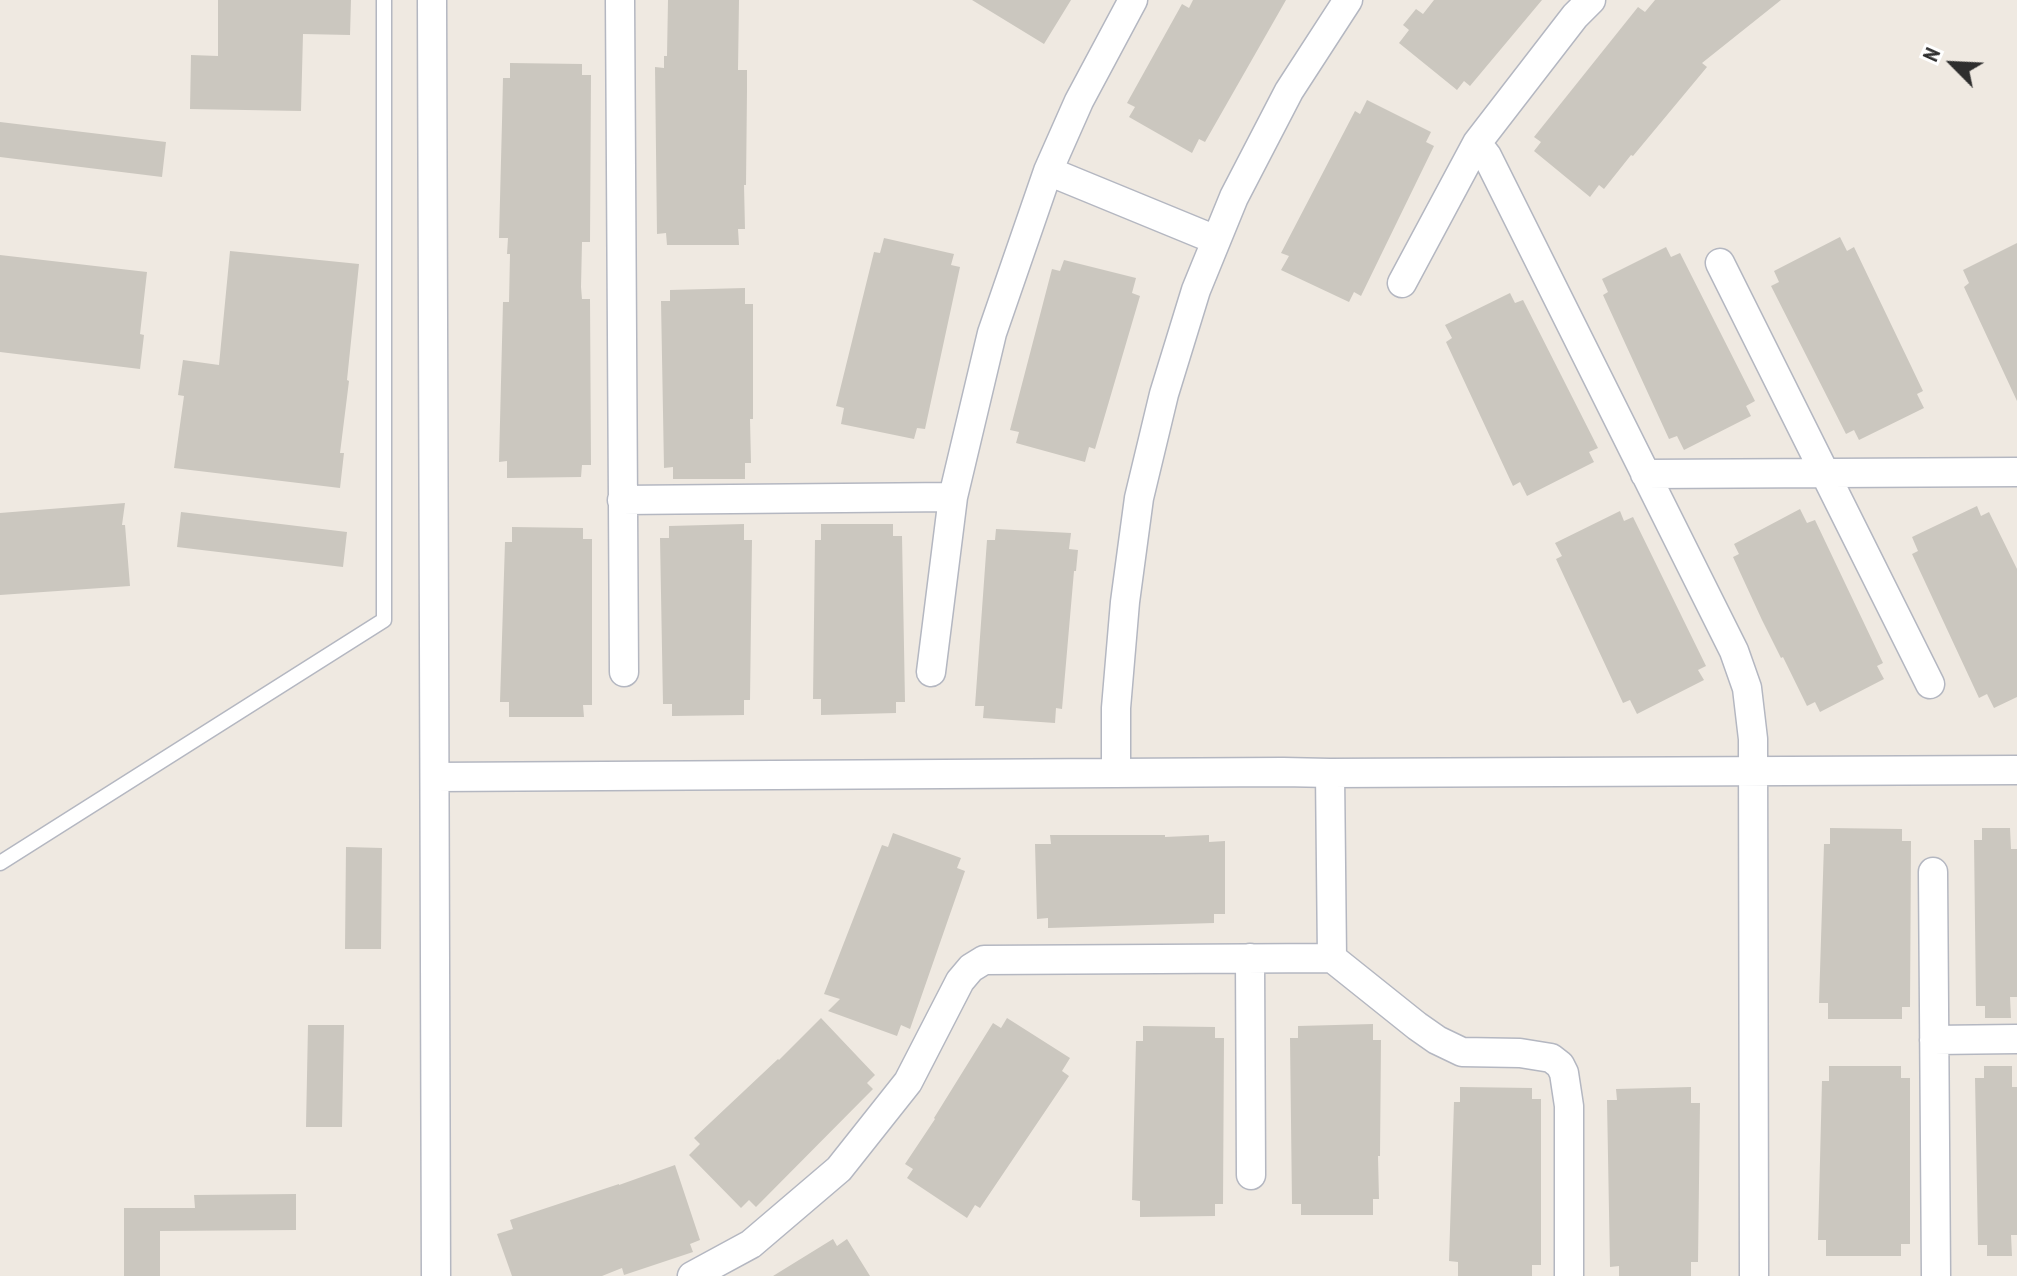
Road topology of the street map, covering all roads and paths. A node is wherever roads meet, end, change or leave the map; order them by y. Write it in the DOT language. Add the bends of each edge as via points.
graph roads {
  1 [pos="384,0"];
  2 [pos="432,0"];
  3 [pos="620,0"];
  4 [pos="1133,0"];
  5 [pos="1348,0"];
  6 [pos="1591,0"];
  7 [pos="1477,143"];
  8 [pos="1048,171"];
  9 [pos="1216,240"];
  10 [pos="1720,263"];
  11 [pos="1402,283"];
  12 [pos="2017,472"];
  13 [pos="1826,473"];
  14 [pos="1645,474"];
  15 [pos="953,497"];
  16 [pos="622,500"];
  17 [pos="624,672"];
  18 [pos="931,672"];
  19 [pos="1930,684"];
  20 [pos="2017,770"];
  21 [pos="1752,771"];
  22 [pos="1116,772"];
  23 [pos="1330,773"];
  24 [pos="435,777"];
  25 [pos="0,863"];
  26 [pos="1933,872"];
  27 [pos="1250,958"];
  28 [pos="1332,958"];
  29 [pos="2017,1039"];
  30 [pos="1934,1040"];
  31 [pos="1251,1175"];
  32 [pos="436,1276"];
  33 [pos="692,1276"];
  34 [pos="1569,1276"];
  35 [pos="1754,1276"];
  36 [pos="1936,1276"];
  1 -- 25 [label="lane" via="384,620"];
  2 -- 24 [label="street"];
  3 -- 16 [label="street"];
  4 -- 8 [label="street"];
  5 -- 9 [label="street" via="1289,91"];
  6 -- 7 [label="street"];
  7 -- 11 [label="street"];
  7 -- 14 [label="street"];
  8 -- 9 [label="street"];
  8 -- 15 [label="street" via="992,333"];
  9 -- 22 [label="street" via="1164,394 1139,498 1117,693"];
  10 -- 13 [label="street"];
  12 -- 13 [label="street"];
  13 -- 14 [label="street"];
  13 -- 19 [label="street"];
  14 -- 21 [label="street" via="1734,651 1747,688"];
  15 -- 16 [label="street"];
  15 -- 18 [label="street"];
  16 -- 17 [label="street"];
  20 -- 21 [label="street"];
  21 -- 23 [label="street"];
  21 -- 35 [label="street"];
  22 -- 23 [label="street"];
  22 -- 24 [label="street"];
  23 -- 28 [label="street"];
  24 -- 32 [label="street"];
  26 -- 30 [label="street"];
  27 -- 28 [label="street"];
  27 -- 31 [label="street"];
  27 -- 33 [label="street" via="984,960 960,981 908,1082 839,1169 751,1244"];
  28 -- 34 [label="street" via="1417,1026 1462,1052 1520,1053 1551,1058 1560,1065 1569,1106"];
  29 -- 30 [label="street"];
  30 -- 36 [label="street"];
}
